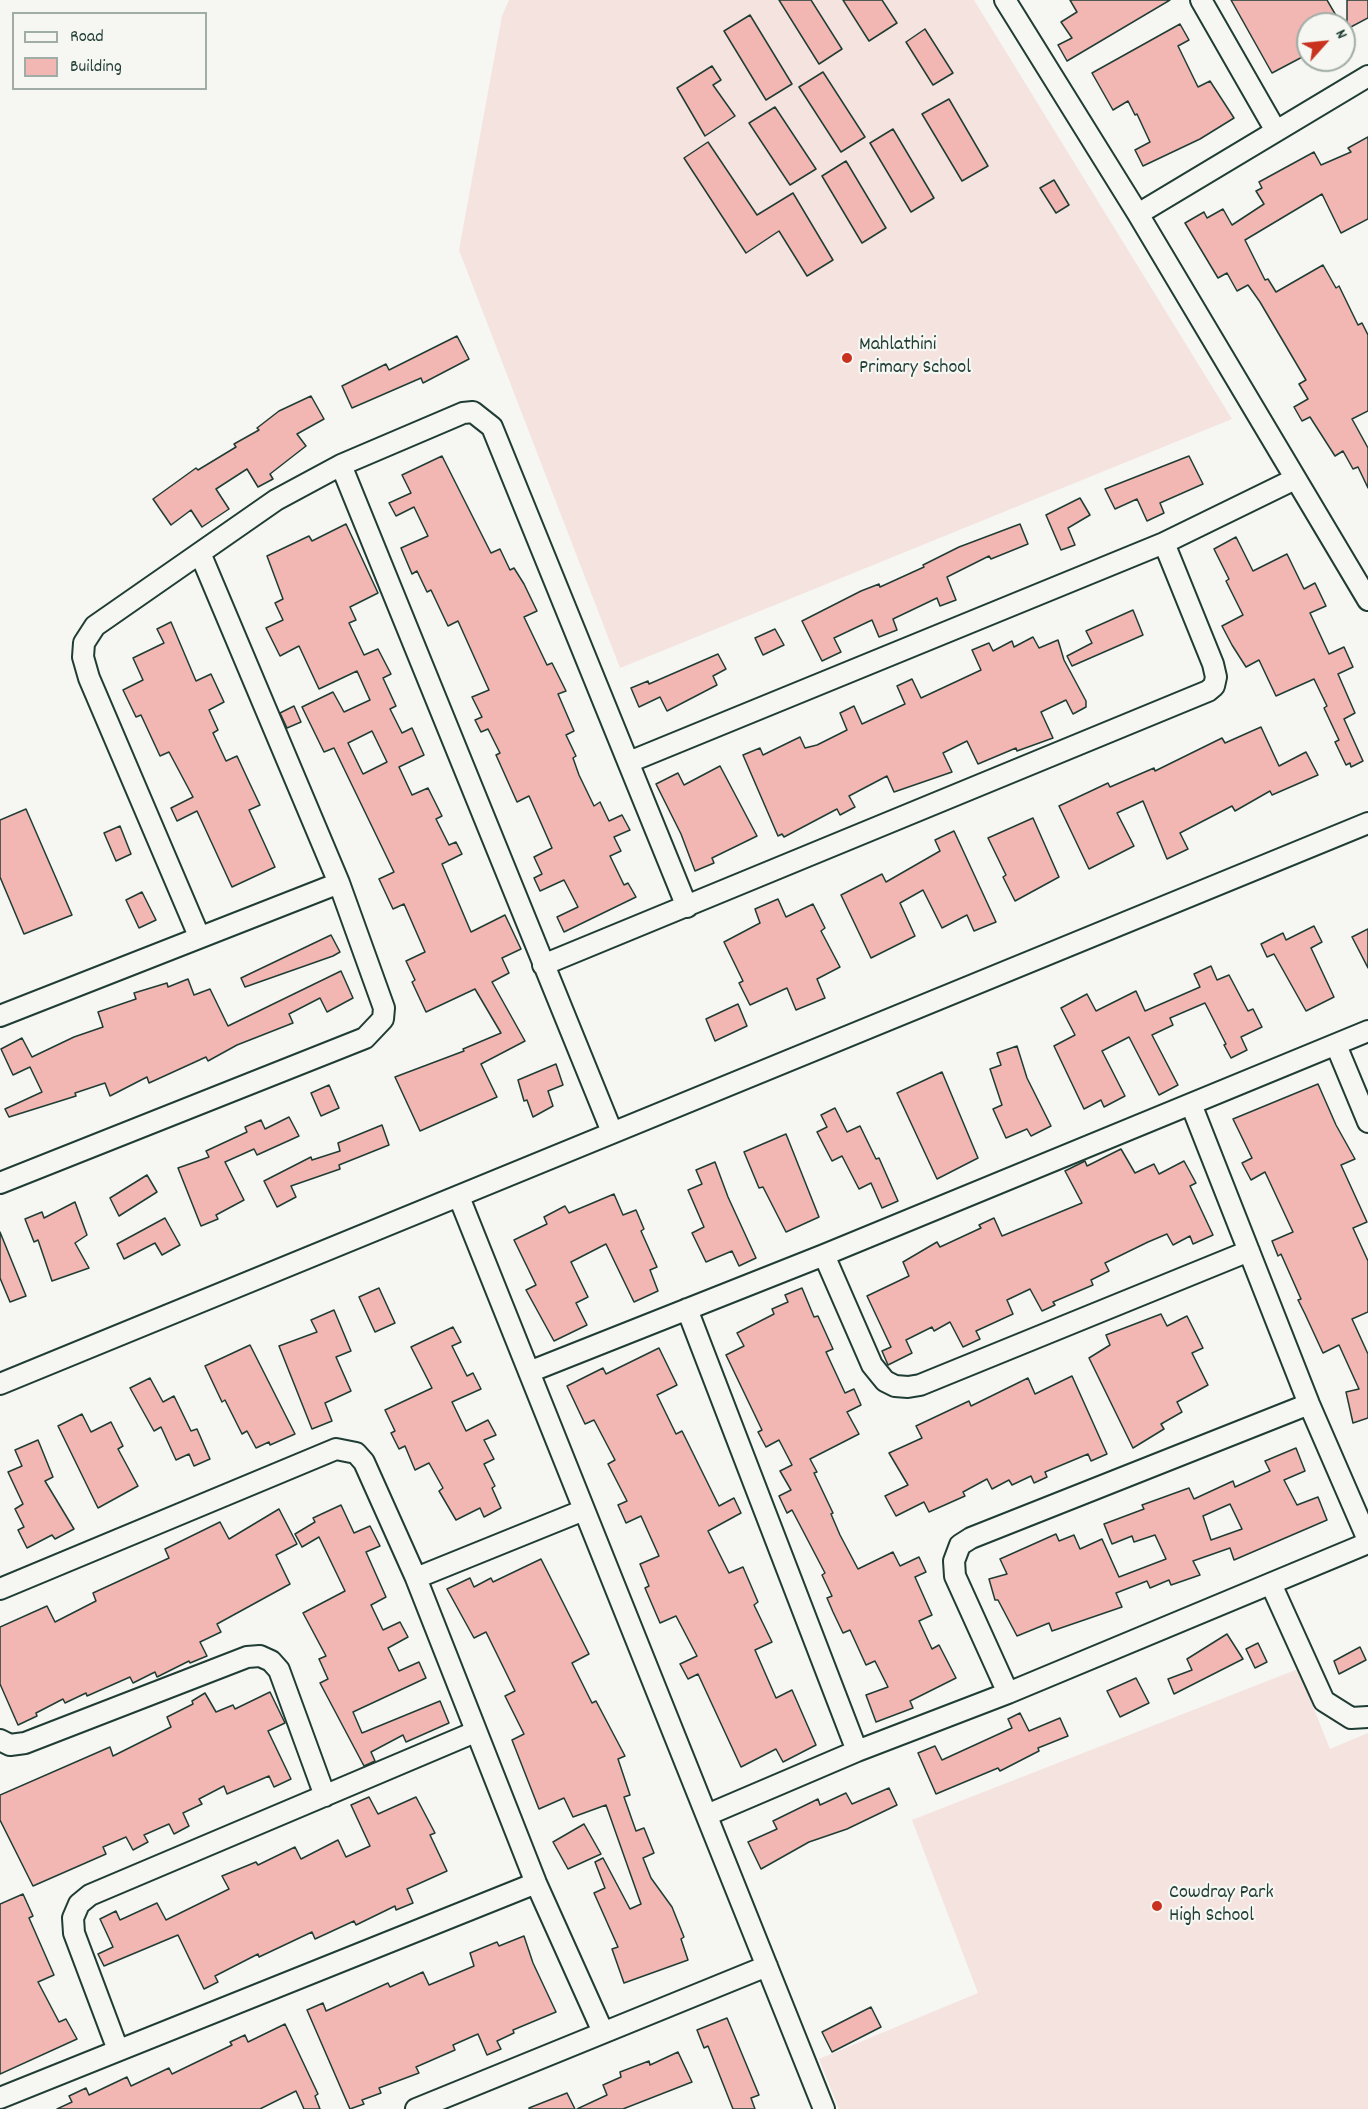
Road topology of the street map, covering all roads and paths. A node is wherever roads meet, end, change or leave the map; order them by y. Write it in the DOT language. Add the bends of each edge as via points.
graph roads {
  1 [pos="1005,0"];
  2 [pos="1201,0"];
  3 [pos="1368,76"];
  4 [pos="1275,131"];
  5 [pos="1138,214"];
  6 [pos="341,465"];
  7 [pos="1295,479"];
  8 [pos="1164,543"];
  9 [pos="200,553"];
  10 [pos="1368,600"];
  11 [pos="629,762"];
  12 [pos="1368,823"];
  13 [pos="339,883"];
  14 [pos="687,907"];
  15 [pos="199,936"];
  16 [pos="543,965"];
  17 [pos="0,1016"];
  18 [pos="1368,1031"];
  19 [pos="1336,1045"];
  20 [pos="1191,1104"];
  21 [pos="1368,1122"];
  22 [pos="612,1131"];
  23 [pos="0,1183"];
  24 [pos="459,1197"];
  25 [pos="1249,1251"];
  26 [pos="824,1255"];
  27 [pos="687,1309"];
  28 [pos="529,1372"];
  29 [pos="0,1384"];
  30 [pos="1309,1404"];
  31 [pos="584,1510"];
  32 [pos="1368,1541"];
  33 [pos="416,1578"];
  34 [pos="1271,1584"];
  35 [pos="0,1589"];
  36 [pos="1008,1693"];
  37 [pos="1368,1717"];
  38 [pos="475,1731"];
  39 [pos="0,1740"];
  40 [pos="857,1751"];
  41 [pos="325,1796"];
  42 [pos="707,1815"];
  43 [pos="536,1883"];
  44 [pos="767,1966"];
  45 [pos="603,2032"];
  46 [pos="118,2050"];
  47 [pos="0,2098"];
  48 [pos="426,2107"];
  49 [pos="825,2109"];
  1 -- 5 [label="street"];
  2 -- 4 [label="street"];
  3 -- 4 [label="street"];
  4 -- 5 [label="street"];
  5 -- 7 [label="street"];
  6 -- 9 [label="street" via="276,500"];
  6 -- 11 [label="street" via="463,412 473,412 492,427"];
  6 -- 16 [label="street"];
  7 -- 8 [label="street"];
  7 -- 10 [label="street"];
  8 -- 11 [label="street"];
  8 -- 14 [label="street" via="1216,677 1208,691"];
  9 -- 13 [label="street"];
  9 -- 15 [label="street" via="95,626 84,643 83,657"];
  11 -- 14 [label="street"];
  12 -- 22 [label="street"];
  13 -- 15 [label="street"];
  13 -- 23 [label="street" via="384,1008 377,1028 365,1038"];
  14 -- 16 [label="street"];
  15 -- 17 [label="street"];
  16 -- 22 [label="street"];
  18 -- 19 [label="street"];
  19 -- 20 [label="street"];
  19 -- 21 [label="street"];
  20 -- 25 [label="street"];
  20 -- 26 [label="street"];
  22 -- 24 [label="street"];
  24 -- 28 [label="street"];
  24 -- 29 [label="street"];
  25 -- 26 [label="street" via="908,1387 885,1381 872,1365"];
  25 -- 30 [label="street"];
  26 -- 27 [label="street"];
  27 -- 28 [label="street"];
  27 -- 40 [label="street"];
  28 -- 31 [label="street"];
  30 -- 32 [label="street"];
  30 -- 36 [label="street" via="960,1545 954,1562 955,1576"];
  31 -- 33 [label="street"];
  31 -- 42 [label="street"];
  32 -- 34 [label="street"];
  33 -- 35 [label="street" via="364,1462 356,1453 336,1449"];
  33 -- 38 [label="street"];
  34 -- 36 [label="street"];
  34 -- 37 [label="street" via="1324,1701 1351,1718"];
  36 -- 40 [label="street"];
  38 -- 41 [label="street"];
  38 -- 43 [label="street"];
  39 -- 41 [label="street" via="25,1743 247,1657 260,1656 271,1660 279,1670"];
  40 -- 42 [label="street"];
  41 -- 46 [label="street" via="90,1895 79,1904 73,1918 74,1933"];
  42 -- 44 [label="street"];
  43 -- 45 [label="street"];
  43 -- 46 [label="street"];
  44 -- 45 [label="street"];
  44 -- 49 [label="street"];
  45 -- 48 [label="street"];
  46 -- 47 [label="street"];
}
